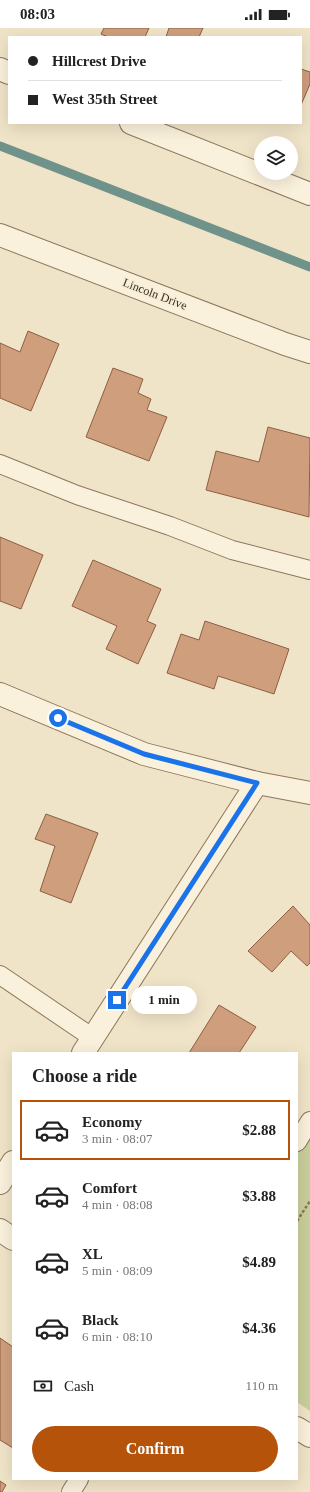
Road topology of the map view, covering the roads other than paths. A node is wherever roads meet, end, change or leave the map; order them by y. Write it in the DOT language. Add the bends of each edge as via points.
graph roads {
  1 [pos="134,124"];
  2 [pos="310,194"];
  3 [pos="0,235"];
  4 [pos="310,352"];
  5 [pos="0,464"];
  6 [pos="310,570"];
  7 [pos="0,694"];
  8 [pos="257,783"];
  9 [pos="310,793"];
  10 [pos="0,975"];
  11 [pos="88,1045"];
  12 [pos="310,1121"];
  13 [pos="298,1140"];
  14 [pos="12,1164"];
  15 [pos="0,1183"];
  16 [pos="0,1230"];
  17 [pos="12,1238"];
  18 [pos="298,1429"];
  19 [pos="310,1436"];
  20 [pos="78,1480"];
  21 [pos="71,1492"];
  1 -- 2 [label="street"];
  3 -- 4 [label="street, Lincoln Drive"];
  5 -- 6 [label="lane" via="77,495 232,550"];
  7 -- 8 [label="street" via="144,754"];
  8 -- 9 [label="street"];
  8 -- 11 [label="street"];
  10 -- 11 [label="lane"];
  12 -- 13 [label="lane"];
  14 -- 15 [label="street"];
  16 -- 17 [label="street"];
  18 -- 19 [label="street"];
  20 -- 21 [label="lane"];
}
